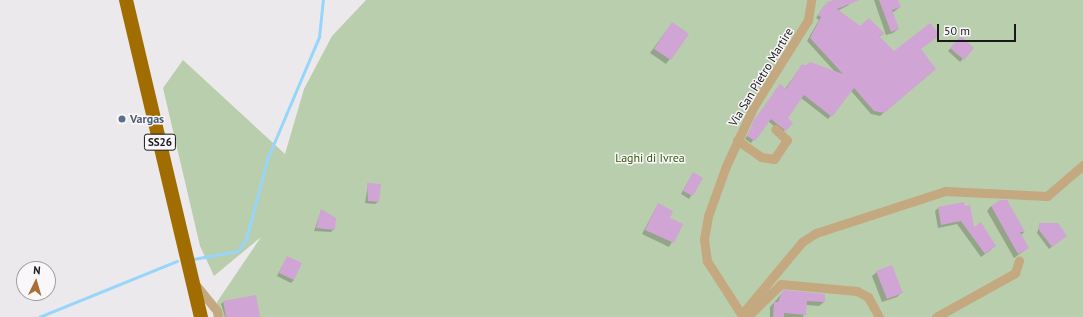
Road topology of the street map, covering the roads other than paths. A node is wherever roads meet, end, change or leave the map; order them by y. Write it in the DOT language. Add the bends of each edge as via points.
graph roads {
  1 [pos="126,0"];
  2 [pos="811,0"];
  3 [pos="775,129"];
  4 [pos="737,140"];
  5 [pos="1083,165"];
  6 [pos="1019,261"];
  7 [pos="195,284"];
  8 [pos="744,316"];
  9 [pos="201,317"];
  10 [pos="218,317"];
  11 [pos="879,317"];
  12 [pos="936,317"];
  1 -- 7 [label="main road, SS26"];
  2 -- 4 [label="street, Via San Pietro Martire" via="804,29"];
  3 -- 4 [label="street" via="787,140 774,159 761,157"];
  4 -- 8 [label="street, Via San Pietro Martire" via="710,205 704,239 710,268"];
  5 -- 8 [label="street" via="1051,195 1034,197 945,191 816,233 802,242"];
  6 -- 12 [label="street" via="1015,273"];
  7 -- 9 [label="main road, SS26"];
  7 -- 10 [label="street" via="218,310"];
  8 -- 11 [label="street" via="781,284 857,292 868,297"];
}
